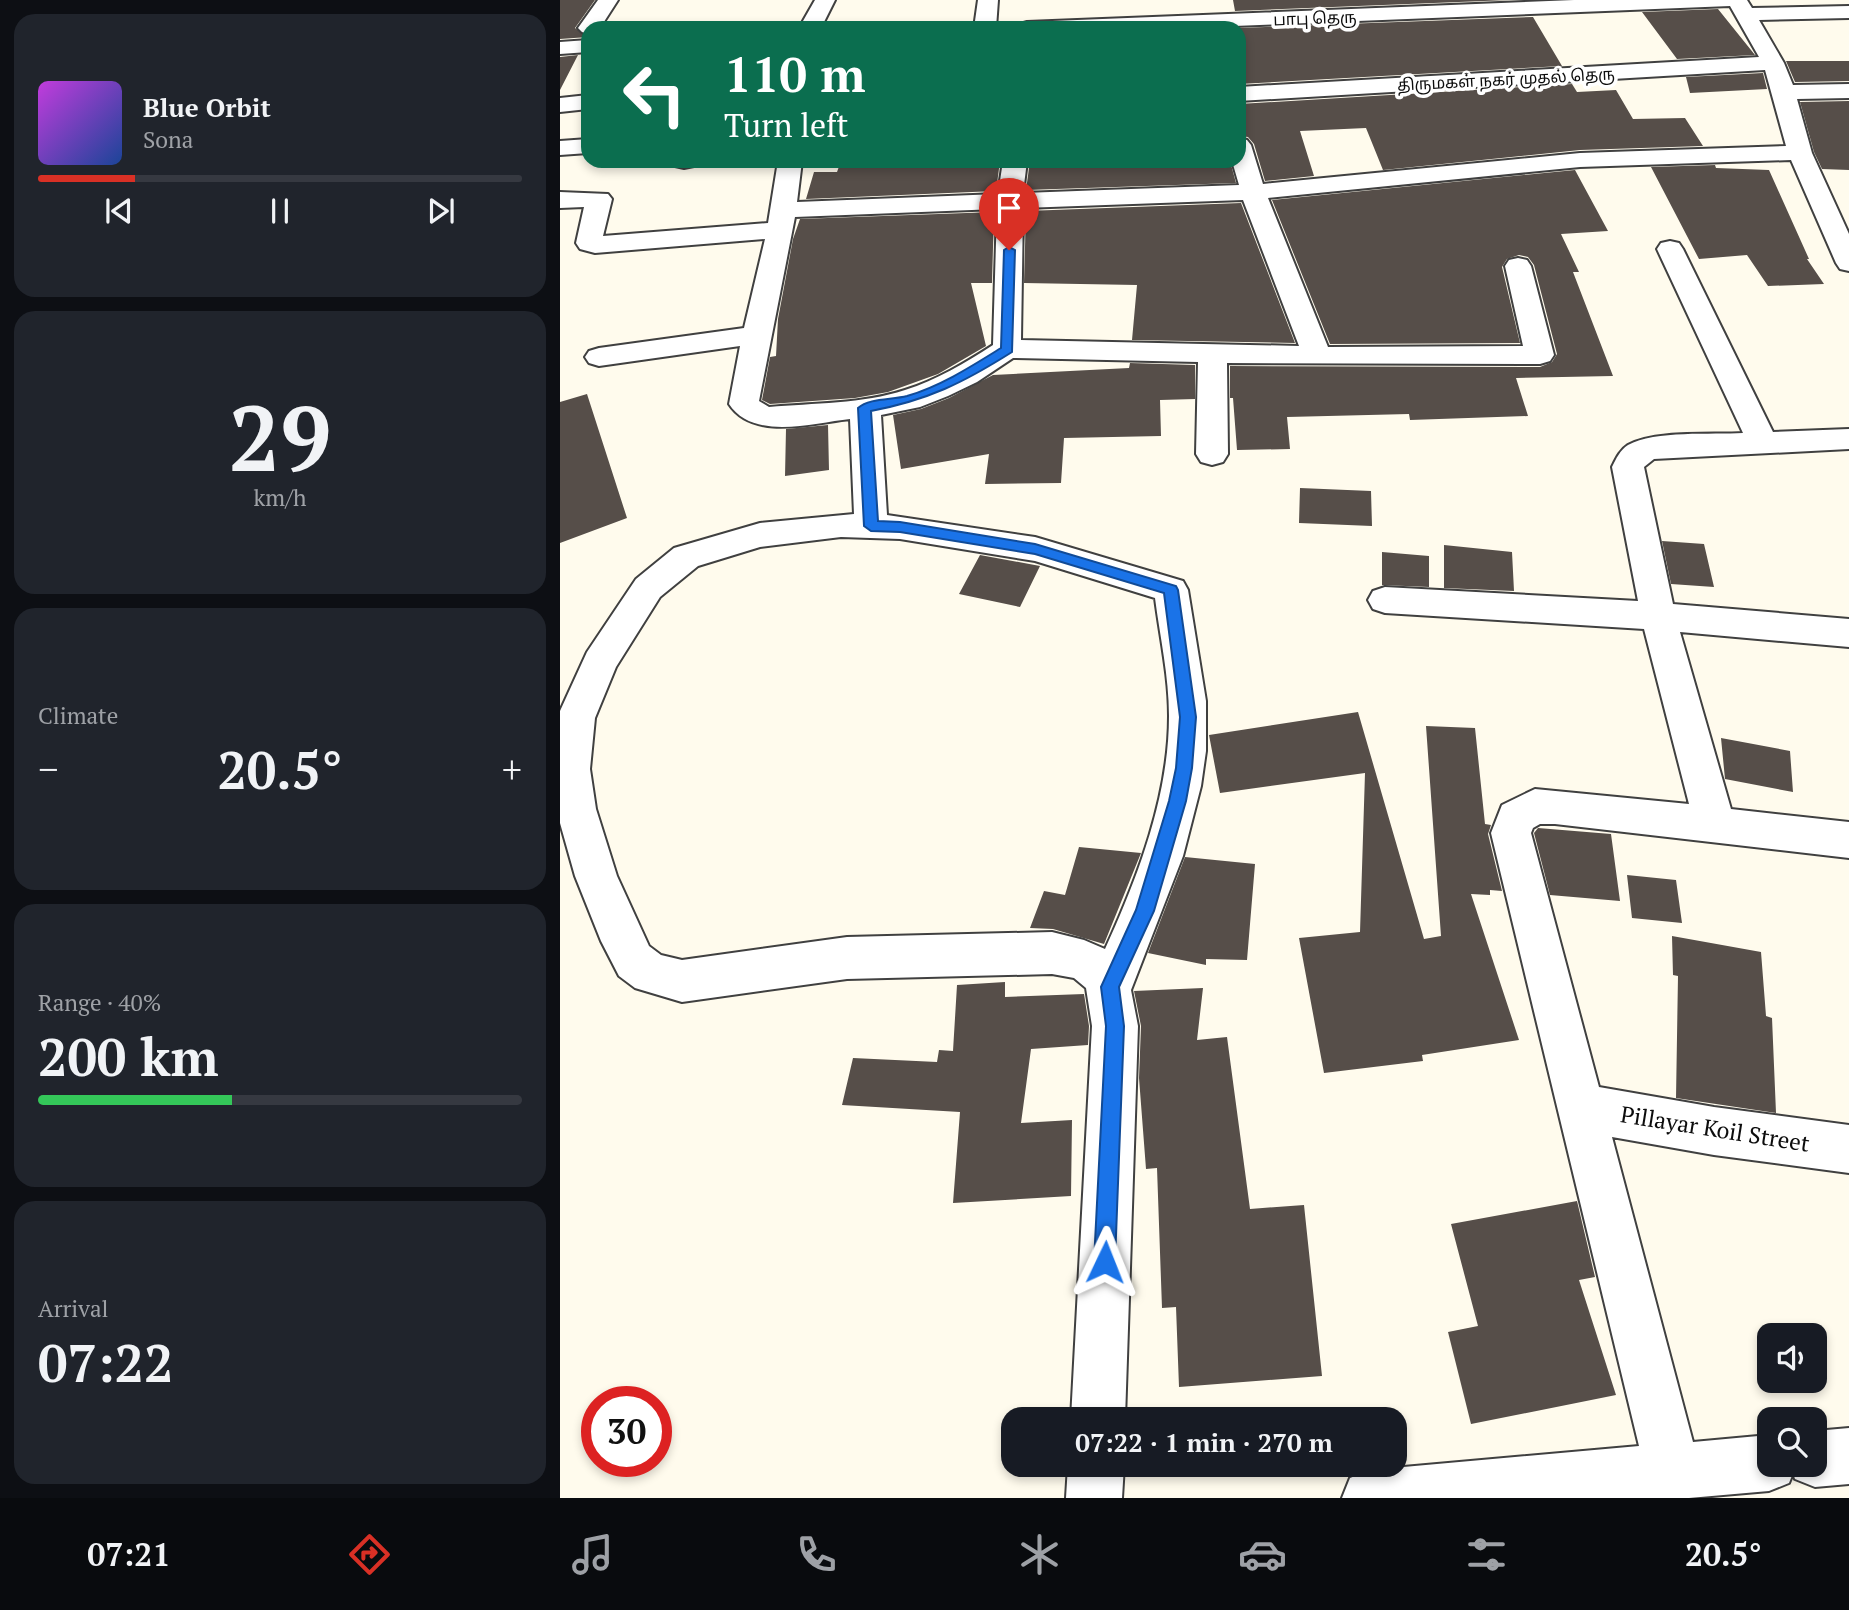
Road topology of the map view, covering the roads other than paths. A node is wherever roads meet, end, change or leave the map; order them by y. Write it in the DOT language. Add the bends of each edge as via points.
graph roads {
  1 [pos="608,0"];
  2 [pos="825,0"];
  3 [pos="988,0"];
  4 [pos="1221,0"];
  5 [pos="1737,4"];
  6 [pos="1849,12"];
  7 [pos="593,21"];
  8 [pos="814,21"];
  9 [pos="986,21"];
  10 [pos="1222,21"];
  11 [pos="1246,21"];
  12 [pos="1773,63"];
  13 [pos="1849,91"];
  14 [pos="1784,92"];
  15 [pos="1246,94"];
  16 [pos="581,103"];
  17 [pos="560,105"];
  18 [pos="581,146"];
  19 [pos="560,148"];
  20 [pos="1800,153"];
  21 [pos="789,168"];
  22 [pos="1014,168"];
  23 [pos="1246,168"];
  24 [pos="1253,192"];
  25 [pos="560,200"];
  26 [pos="1010,201"];
  27 [pos="783,220"];
  28 [pos="1670,249"];
  29 [pos="1849,263"];
  30 [pos="1518,266"];
  31 [pos="755,335"];
  32 [pos="1007,349"];
  33 [pos="1213,354"];
  34 [pos="1317,356"];
  35 [pos="599,357"];
  36 [pos="865,408"];
  37 [pos="1849,439"];
  38 [pos="1763,443"];
  39 [pos="1212,454"];
  40 [pos="871,526"];
  41 [pos="1385,600"];
  42 [pos="1658,616"];
  43 [pos="1849,633"];
  44 [pos="1715,825"];
  45 [pos="1849,840"];
  46 [pos="1110,987"];
  47 [pos="1581,1108"];
  48 [pos="1849,1149"];
  49 [pos="1099,1407"];
  50 [pos="1849,1456"];
  51 [pos="1827,1458"];
  52 [pos="1757,1464"];
  53 [pos="1673,1472"];
  54 [pos="1095,1477"];
  55 [pos="1094,1498"];
  56 [pos="1370,1498"];
  1 -- 7 [label="street"];
  2 -- 8 [label="street"];
  3 -- 9 [label="street"];
  4 -- 10 [label="street"];
  5 -- 6 [label="street, பாபு தெரு"];
  5 -- 11 [label="street, பாபு தெரு"];
  5 -- 12 [label="street"];
  12 -- 14 [label="street"];
  12 -- 15 [label="street, திருமகள் நகர் முதல் தெரு"];
  13 -- 14 [label="street"];
  14 -- 20 [label="street"];
  16 -- 17 [label="street"];
  18 -- 19 [label="street"];
  20 -- 24 [label="street" via="1580,160"];
  20 -- 29 [label="street"];
  21 -- 27 [label="street"];
  22 -- 26 [label="street"];
  23 -- 24 [label="street"];
  24 -- 26 [label="street"];
  24 -- 34 [label="street"];
  25 -- 27 [label="street" via="599,199 589,239 595,245"];
  26 -- 27 [label="street"];
  26 -- 32 [label="street"];
  27 -- 31 [label="street"];
  28 -- 38 [label="street"];
  30 -- 34 [label="street" via="1540,355"];
  31 -- 35 [label="street"];
  31 -- 36 [label="street" via="744,398 751,411 766,417"];
  32 -- 33 [label="street"];
  32 -- 36 [label="street" via="937,389"];
  33 -- 34 [label="street"];
  33 -- 39 [label="street"];
  36 -- 40 [label="street"];
  37 -- 38 [label="street"];
  38 -- 42 [label="street" via="1653,448 1638,452 1631,460 1628,467"];
  40 -- 46 [label="street" via="1035,549 1171,590 1188,717 1184,768 1145,911"];
  40 -- 46 [label="street" via="760,535 686,557 648,588 600,663 576,718 571,769 576,809 596,876 623,941 634,961 651,973 682,982 848,958 1040,953 1082,958 1101,970"];
  41 -- 42 [label="street"];
  42 -- 43 [label="street"];
  42 -- 44 [label="street"];
  44 -- 45 [label="street"];
  44 -- 47 [label="street" via="1535,806 1516,817 1511,833"];
  46 -- 49 [label="street" via="1115,1026"];
  47 -- 48 [label="street, Pillayar Koil Street"];
  47 -- 53 [label="street"];
  50 -- 51 [label="street"];
  52 -- 53 [label="street"];
  53 -- 56 [label="street"];
  54 -- 55 [label="street"];
}
